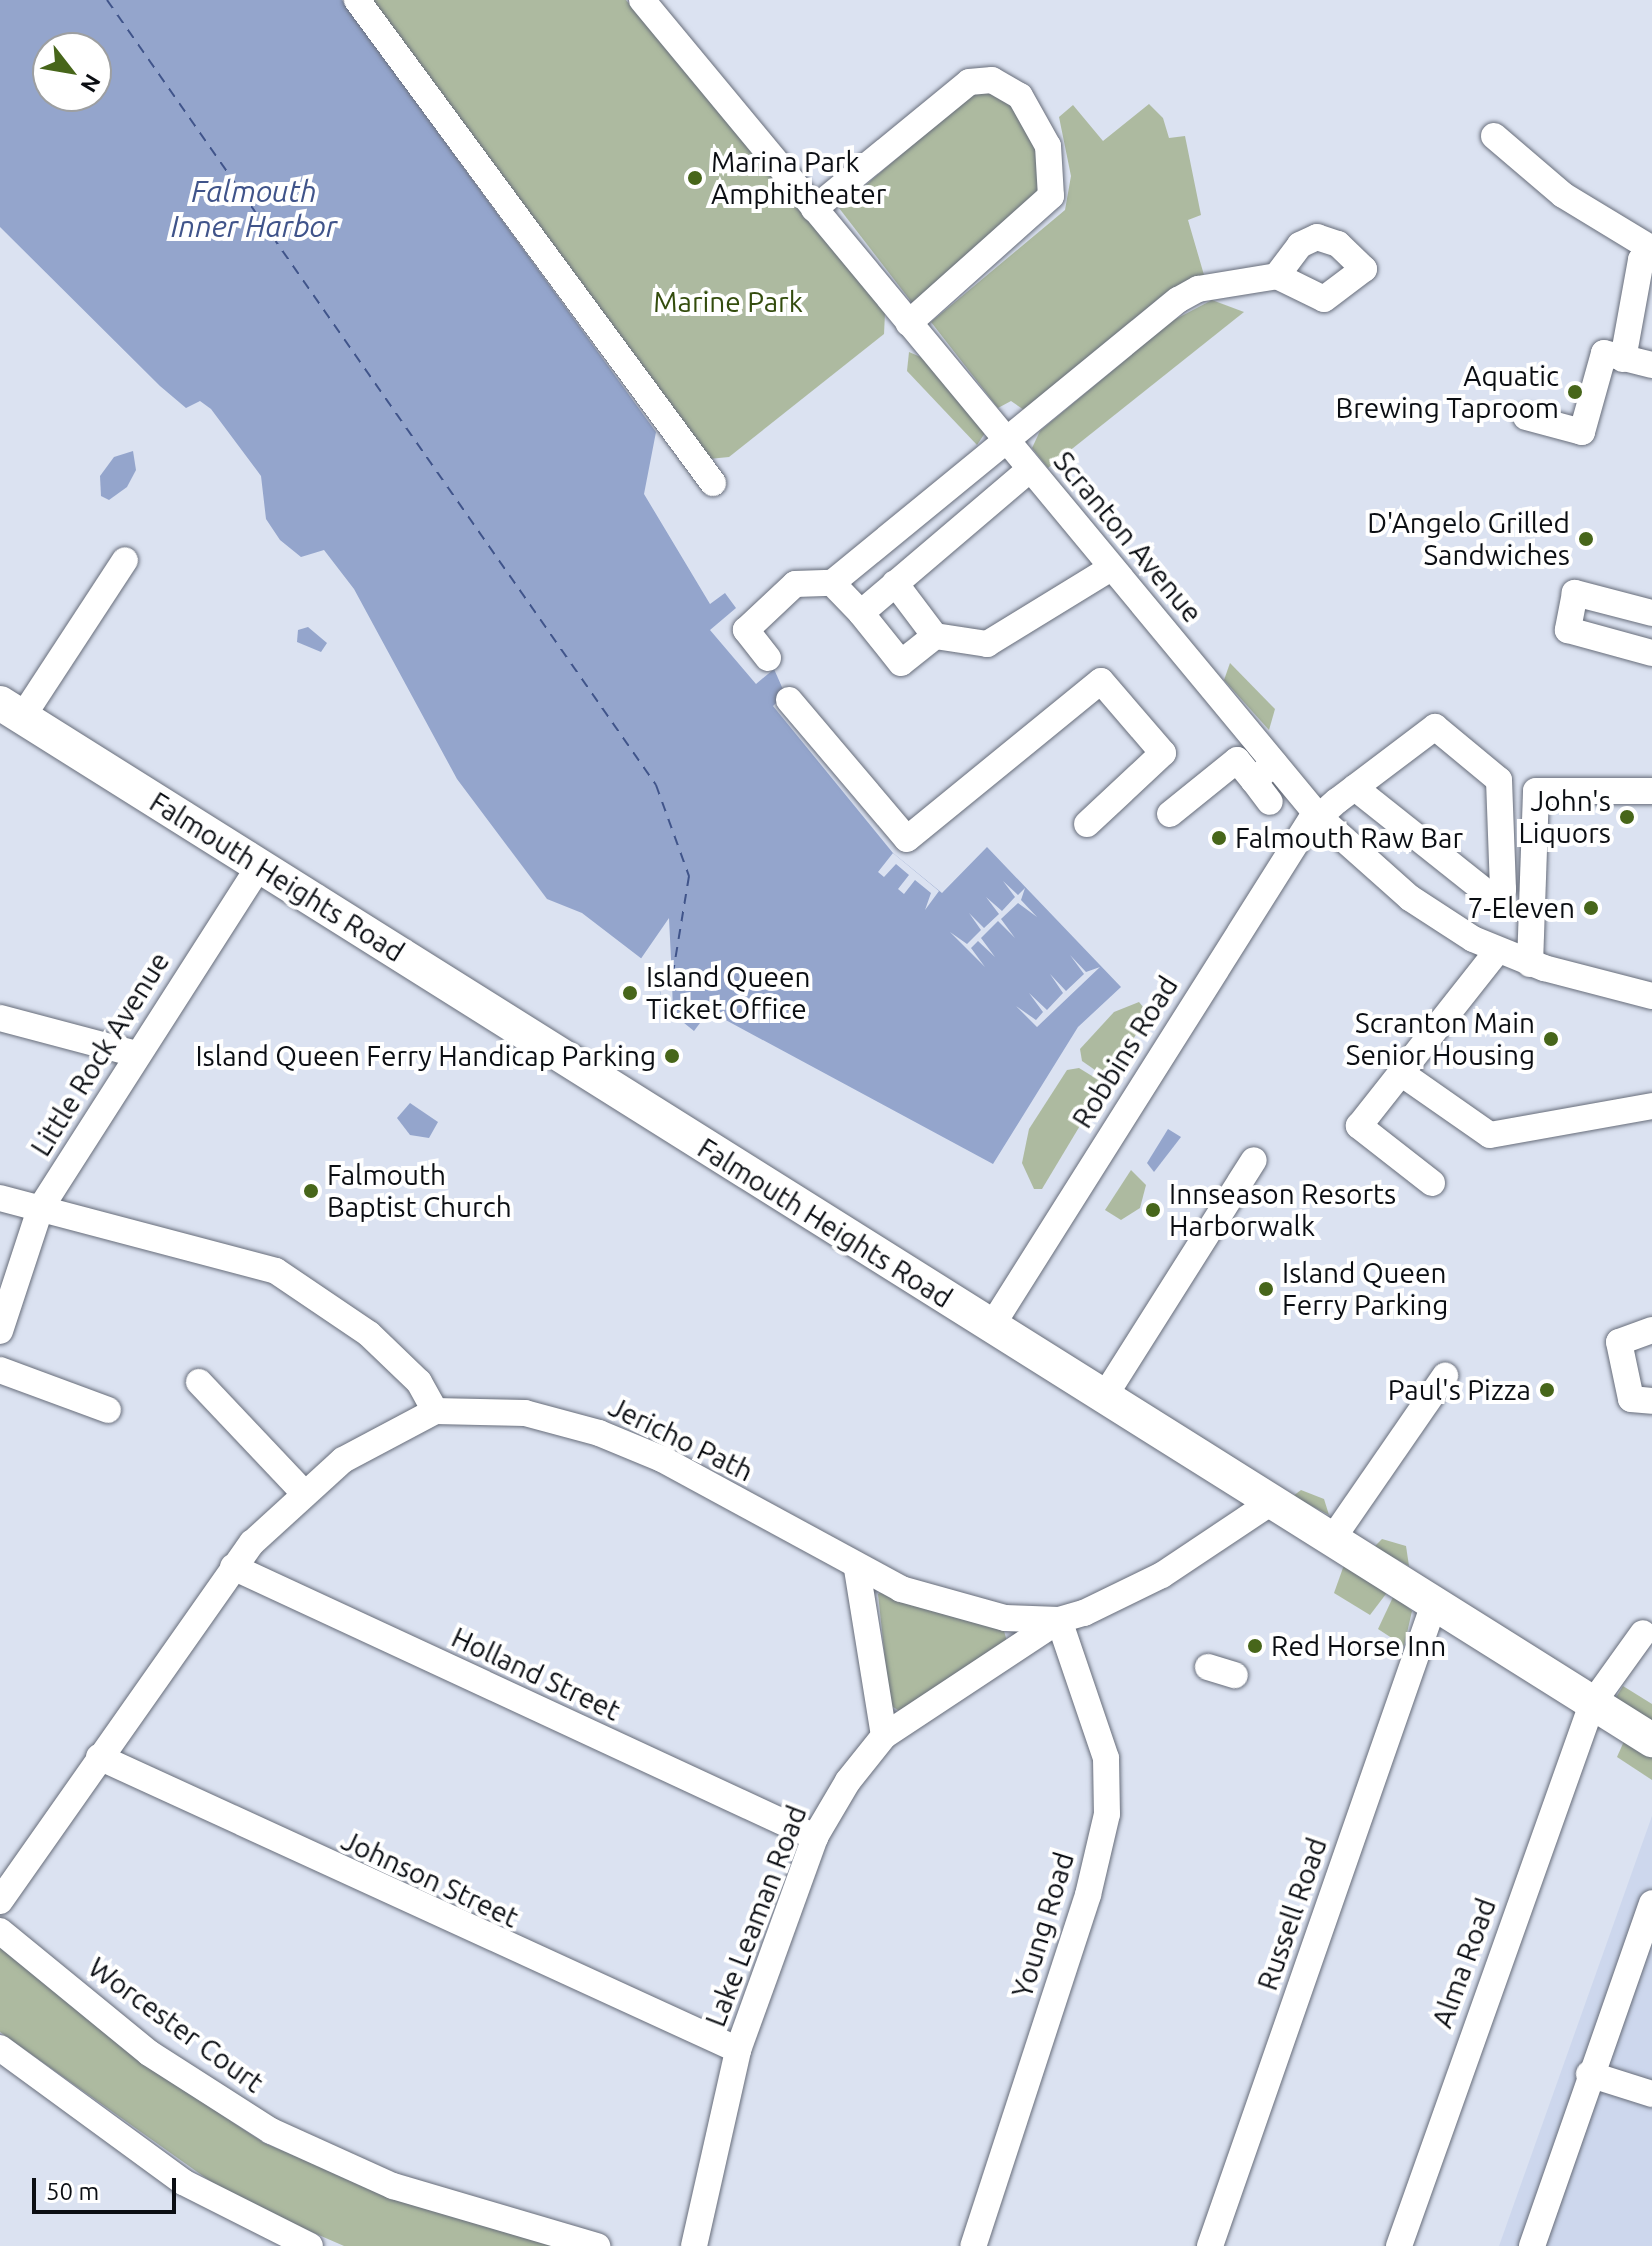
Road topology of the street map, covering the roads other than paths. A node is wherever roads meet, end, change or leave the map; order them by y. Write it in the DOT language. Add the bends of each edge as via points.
graph roads {
  1 [pos="357,0"];
  2 [pos="648,2"];
  3 [pos="1494,136"];
  4 [pos="814,209"];
  5 [pos="1650,247"];
  6 [pos="1277,276"];
  7 [pos="909,323"];
  8 [pos="1623,359"];
  9 [pos="1652,365"];
  10 [pos="1526,417"];
  11 [pos="1007,442"];
  12 [pos="1030,469"];
  13 [pos="713,483"];
  14 [pos="125,560"];
  15 [pos="1111,568"];
  16 [pos="832,583"];
  17 [pos="895,583"];
  18 [pos="861,613"];
  19 [pos="1652,613"];
  20 [pos="935,636"];
  21 [pos="1652,653"];
  22 [pos="768,658"];
  23 [pos="789,700"];
  24 [pos="11,710"];
  25 [pos="1274,763"];
  26 [pos="1254,781"];
  27 [pos="1355,788"];
  28 [pos="1652,791"];
  29 [pos="1270,802"];
  30 [pos="1170,814"];
  31 [pos="1317,815"];
  32 [pos="1087,824"];
  33 [pos="259,866"];
  34 [pos="1498,950"];
  35 [pos="1530,964"];
  36 [pos="1652,996"];
  37 [pos="0,1018"];
  38 [pos="136,1054"];
  39 [pos="1401,1073"];
  40 [pos="1652,1106"];
  41 [pos="1254,1160"];
  42 [pos="1432,1183"];
  43 [pos="0,1198"];
  44 [pos="40,1209"];
  45 [pos="991,1327"];
  46 [pos="1652,1330"];
  47 [pos="0,1331"];
  48 [pos="0,1370"];
  49 [pos="1445,1376"];
  50 [pos="199,1382"];
  51 [pos="1104,1397"];
  52 [pos="1652,1401"];
  53 [pos="108,1410"];
  54 [pos="435,1411"];
  55 [pos="303,1492"];
  56 [pos="1270,1503"];
  57 [pos="1331,1541"];
  58 [pos="233,1567"];
  59 [pos="857,1569"];
  60 [pos="1434,1604"];
  61 [pos="1059,1620"];
  62 [pos="1646,1635"];
  63 [pos="1208,1667"];
  64 [pos="1235,1675"];
  65 [pos="1592,1704"];
  66 [pos="884,1736"];
  67 [pos="1652,1740"];
  68 [pos="99,1757"];
  69 [pos="815,1837"];
  70 [pos="0,1901"];
  71 [pos="1652,1903"];
  72 [pos="0,1931"];
  73 [pos="1647,1934"];
  74 [pos="0,2048"];
  75 [pos="738,2050"];
  76 [pos="1589,2074"];
  77 [pos="1652,2094"];
  78 [pos="310,2246"];
  79 [pos="597,2246"];
  80 [pos="694,2246"];
  81 [pos="973,2246"];
  82 [pos="1210,2246"];
  83 [pos="1399,2246"];
  84 [pos="1532,2246"];
  1 -- 13 [label="street"];
  2 -- 4 [label="street, Scranton Avenue"];
  3 -- 5 [label="street" via="1563,195"];
  4 -- 7 [label="street, Scranton Avenue"];
  4 -- 7 [label="street" via="969,82 984,78 1020,96 1048,146 1051,196"];
  5 -- 8 [label="street"];
  6 -- 11 [label="street" via="1217,284 1178,300"];
  7 -- 11 [label="street, Scranton Avenue"];
  8 -- 9 [label="street"];
  8 -- 10 [label="street" via="1604,353 1582,432"];
  11 -- 12 [label="street, Scranton Avenue"];
  11 -- 16 [label="street"];
  12 -- 15 [label="street, Scranton Avenue"];
  12 -- 17 [label="street"];
  14 -- 24 [label="street"];
  15 -- 20 [label="street" via="1002,639 987,644"];
  15 -- 25 [label="street, Scranton Avenue"];
  16 -- 18 [label="street"];
  16 -- 22 [label="street" via="795,584 746,630"];
  17 -- 18 [label="street"];
  17 -- 20 [label="street"];
  18 -- 20 [label="street" via="901,663"];
  19 -- 21 [label="street" via="1575,593 1568,630"];
  23 -- 32 [label="street" via="907,839 1101,681 1163,753"];
  24 -- 33 [label="main road, Falmouth Heights Road"];
  25 -- 26 [label="street"];
  25 -- 31 [label="street, Scranton Avenue"];
  26 -- 29 [label="street"];
  26 -- 30 [label="street" via="1237,760"];
  27 -- 27 [label="street, Robbins Road" via="1435,727 1499,780 1503,889 1491,896"];
  27 -- 31 [label="street, Robbins Road"];
  28 -- 35 [label="street" via="1536,791"];
  31 -- 34 [label="street, Scranton Avenue" via="1410,898"];
  31 -- 45 [label="street, Robbins Road"];
  33 -- 38 [label="street, Little Rock Avenue"];
  33 -- 45 [label="main road, Falmouth Heights Road"];
  34 -- 35 [label="street, Scranton Avenue"];
  34 -- 39 [label="street"];
  35 -- 36 [label="street, Scranton Avenue"];
  37 -- 38 [label="street"];
  38 -- 44 [label="street, Little Rock Avenue"];
  39 -- 40 [label="street" via="1490,1135"];
  39 -- 42 [label="street" via="1359,1126"];
  41 -- 51 [label="street"];
  43 -- 44 [label="street"];
  44 -- 47 [label="street, Little Rock Avenue"];
  44 -- 54 [label="street" via="215,1250 288,1278 369,1334 419,1382"];
  45 -- 51 [label="main road, Falmouth Heights Road"];
  46 -- 52 [label="street" via="1619,1342 1631,1399"];
  48 -- 53 [label="street"];
  49 -- 57 [label="street"];
  50 -- 55 [label="street"];
  51 -- 56 [label="main road, Falmouth Heights Road"];
  54 -- 55 [label="street, Jericho Path" via="367,1444"];
  54 -- 59 [label="street, Jericho Path" via="525,1413 599,1433 673,1465"];
  55 -- 58 [label="street, Jericho Path"];
  56 -- 57 [label="main road, Falmouth Heights Road"];
  56 -- 61 [label="street, Jericho Path" via="1162,1575"];
  57 -- 60 [label="main road, Falmouth Heights Road"];
  58 -- 68 [label="street, Jericho Path"];
  58 -- 69 [label="street, Holland Street"];
  59 -- 61 [label="street, Jericho Path" via="966,1611"];
  59 -- 66 [label="street"];
  60 -- 65 [label="main road, Falmouth Heights Road"];
  60 -- 82 [label="street, Russell Road"];
  61 -- 66 [label="street, Lake Leaman Road"];
  61 -- 81 [label="street, Young Road" via="1106,1758 1107,1814 1088,1895"];
  62 -- 65 [label="street, Alma Road" via="1613,1670"];
  63 -- 64 [label="street"];
  65 -- 67 [label="main road, Falmouth Heights Road"];
  65 -- 83 [label="street, Alma Road"];
  66 -- 69 [label="street, Lake Leaman Road"];
  68 -- 70 [label="street, Jericho Path"];
  68 -- 75 [label="street, Johnson Street"];
  69 -- 75 [label="street, Lake Leaman Road"];
  71 -- 73 [label="street"];
  72 -- 79 [label="street, Worcester Court" via="149,2053 271,2131 416,2194"];
  73 -- 76 [label="street"];
  74 -- 78 [label="street" via="183,2182"];
  75 -- 80 [label="street, Lake Leaman Road"];
  76 -- 77 [label="street"];
  76 -- 84 [label="street"];
}
